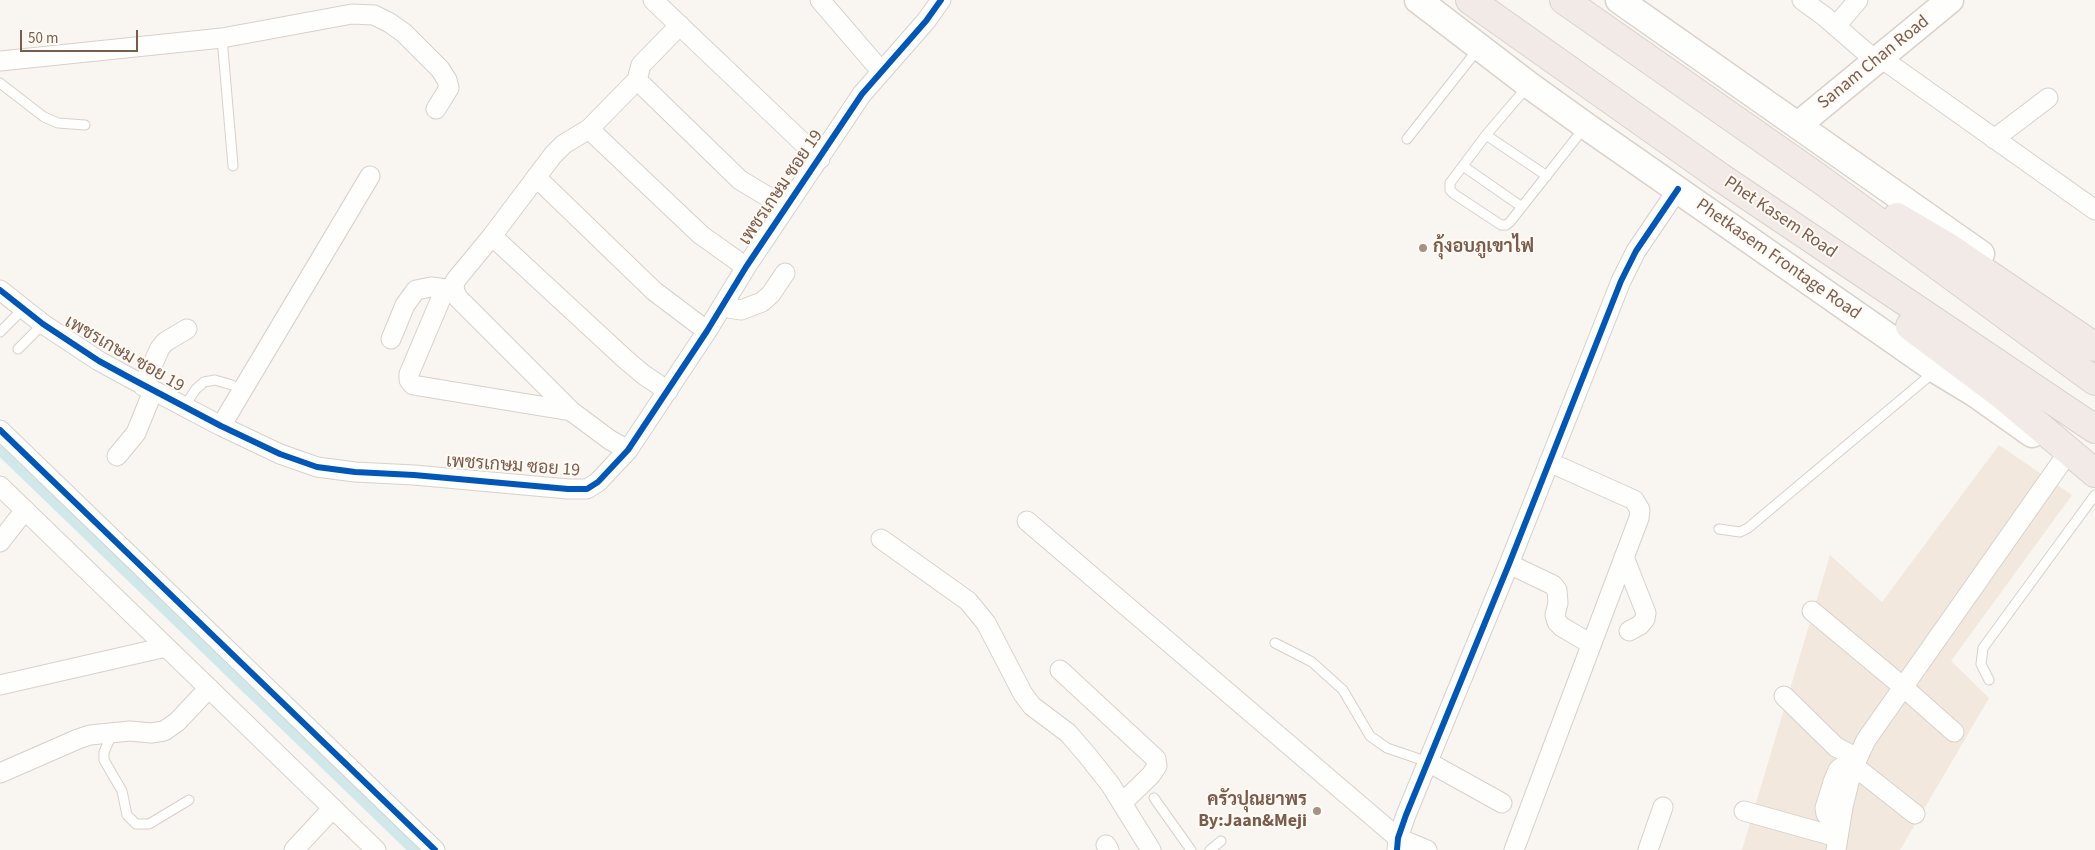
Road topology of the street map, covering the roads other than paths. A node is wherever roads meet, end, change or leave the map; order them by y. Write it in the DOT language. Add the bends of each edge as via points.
graph roads {
  1 [pos="653,0"];
  2 [pos="820,0"];
  3 [pos="941,0"];
  4 [pos="1418,0"];
  5 [pos="1470,0"];
  6 [pos="1564,0"];
  7 [pos="1619,0"];
  8 [pos="1802,0"];
  9 [pos="1858,0"];
  10 [pos="1950,0"];
  11 [pos="680,25"];
  12 [pos="1836,26"];
  13 [pos="222,38"];
  14 [pos="1480,47"];
  15 [pos="1879,59"];
  16 [pos="0,60"];
  17 [pos="881,71"];
  18 [pos="637,80"];
  19 [pos="0,83"];
  20 [pos="1528,85"];
  21 [pos="2048,98"];
  22 [pos="436,109"];
  23 [pos="85,125"];
  24 [pos="1798,125"];
  25 [pos="1586,126"];
  26 [pos="589,129"];
  27 [pos="1749,129"];
  28 [pos="1486,135"];
  29 [pos="1994,139"];
  30 [pos="1407,140"];
  31 [pos="820,159"];
  32 [pos="233,166"];
  33 [pos="1463,166"];
  34 [pos="370,176"];
  35 [pos="1547,176"];
  36 [pos="536,178"];
  37 [pos="1678,189"];
  38 [pos="1758,202"];
  39 [pos="785,207"];
  40 [pos="1522,207"];
  41 [pos="2095,210"];
  42 [pos="492,236"];
  43 [pos="746,267"];
  44 [pos="785,273"];
  45 [pos="449,289"];
  46 [pos="0,290"];
  47 [pos="722,307"];
  48 [pos="23,309"];
  49 [pos="43,324"];
  50 [pos="187,329"];
  51 [pos="707,331"];
  52 [pos="0,332"];
  53 [pos="2095,334"];
  54 [pos="391,339"];
  55 [pos="2095,347"];
  56 [pos="18,349"];
  57 [pos="1936,370"];
  58 [pos="2095,381"];
  59 [pos="232,385"];
  60 [pos="148,388"];
  61 [pos="668,391"];
  62 [pos="184,407"];
  63 [pos="571,411"];
  64 [pos="2085,423"];
  65 [pos="221,426"];
  66 [pos="0,430"];
  67 [pos="628,450"];
  68 [pos="117,456"];
  69 [pos="2065,457"];
  70 [pos="1548,462"];
  71 [pos="2095,473"];
  72 [pos="2095,477"];
  73 [pos="0,486"];
  74 [pos="2095,495"];
  75 [pos="25,510"];
  76 [pos="1027,521"];
  77 [pos="1719,529"];
  78 [pos="881,540"];
  79 [pos="0,542"];
  80 [pos="1624,557"];
  81 [pos="1509,564"];
  82 [pos="1812,611"];
  83 [pos="1629,631"];
  84 [pos="1275,643"];
  85 [pos="1591,644"];
  86 [pos="166,647"];
  87 [pos="1060,670"];
  88 [pos="1989,680"];
  89 [pos="0,685"];
  90 [pos="1902,686"];
  91 [pos="209,688"];
  92 [pos="1784,696"];
  93 [pos="1954,732"];
  94 [pos="112,734"];
  95 [pos="1428,762"];
  96 [pos="1856,762"];
  97 [pos="0,773"];
  98 [pos="1154,798"];
  99 [pos="189,800"];
  100 [pos="1122,803"];
  101 [pos="1502,803"];
  102 [pos="1663,807"];
  103 [pos="333,808"];
  104 [pos="1744,811"];
  105 [pos="1915,814"];
  106 [pos="1837,838"];
  107 [pos="1221,841"];
  108 [pos="1397,844"];
  109 [pos="294,850"];
  110 [pos="376,850"];
  111 [pos="435,850"];
  112 [pos="1150,850"];
  113 [pos="1191,850"];
  114 [pos="1210,850"];
  115 [pos="1427,850"];
  116 [pos="1514,850"];
  117 [pos="1648,850"];
  1 -- 11 [label="street"];
  2 -- 17 [label="street"];
  3 -- 17 [label="street, เพชรเกษม ซอย 19"];
  4 -- 14 [label="main road, Phetkasem Frontage Road"];
  5 -- 38 [label="highway, Phet Kasem Road"];
  6 -- 27 [label="highway"];
  7 -- 24 [label="main road"];
  8 -- 12 [label="street"];
  9 -- 12 [label="street"];
  10 -- 15 [label="main road, Sanam Chan Road"];
  11 -- 18 [label="street" via="648,56 641,65"];
  11 -- 31 [label="street"];
  12 -- 15 [label="street"];
  13 -- 16 [label="street"];
  13 -- 22 [label="street" via="352,14 374,15 404,33 448,80 448,88"];
  13 -- 32 [label="lane"];
  14 -- 20 [label="main road, Phetkasem Frontage Road"];
  14 -- 30 [label="lane"];
  15 -- 24 [label="main road, Sanam Chan Road"];
  15 -- 29 [label="street"];
  17 -- 31 [label="street, เพชรเกษม ซอย 19" via="862,94"];
  18 -- 26 [label="street"];
  18 -- 39 [label="street" via="740,180"];
  19 -- 23 [label="lane" via="44,117 58,123"];
  20 -- 25 [label="main road, Phetkasem Frontage Road"];
  20 -- 28 [label="lane"];
  21 -- 29 [label="street"];
  24 -- 53 [label="main road"];
  25 -- 35 [label="lane"];
  25 -- 37 [label="main road, Phetkasem Frontage Road"];
  26 -- 36 [label="street" via="564,144"];
  26 -- 43 [label="street" via="701,235"];
  27 -- 55 [label="highway" via="1948,247"];
  27 -- 58 [label="highway"];
  28 -- 33 [label="lane"];
  28 -- 35 [label="lane"];
  29 -- 41 [label="street"];
  31 -- 39 [label="street, เพชรเกษม ซอย 19"];
  33 -- 40 [label="lane"];
  33 -- 40 [label="lane" via="1450,183 1454,194 1501,225 1510,222"];
  34 -- 65 [label="street"];
  35 -- 40 [label="lane"];
  36 -- 42 [label="street"];
  36 -- 51 [label="street" via="654,291"];
  37 -- 57 [label="main road, Phetkasem Frontage Road"];
  37 -- 70 [label="street" via="1636,251 1621,281"];
  38 -- 64 [label="highway, Phet Kasem Road"];
  38 -- 71 [label="highway"];
  39 -- 43 [label="street, เพชรเกษม ซอย 19"];
  42 -- 45 [label="street"];
  42 -- 61 [label="street" via="625,359"];
  43 -- 47 [label="street, เพชรเกษม ซอย 19"];
  44 -- 47 [label="street" via="762,302 741,310"];
  45 -- 54 [label="street" via="431,287 416,290 405,305"];
  45 -- 63 [label="street"];
  45 -- 63 [label="street" via="408,380 413,385"];
  46 -- 48 [label="street, เพชรเกษม ซอย 19"];
  47 -- 51 [label="street, เพชรเกษม ซอย 19"];
  48 -- 49 [label="street, เพชรเกษม ซอย 19"];
  48 -- 52 [label="lane"];
  49 -- 56 [label="lane"];
  49 -- 60 [label="street, เพชรเกษม ซอย 19"];
  50 -- 60 [label="street" via="160,348"];
  51 -- 61 [label="street, เพชรเกษม ซอย 19"];
  57 -- 69 [label="main road, Phetkasem Frontage Road"];
  57 -- 77 [label="lane" via="1748,528 1740,532"];
  59 -- 62 [label="lane" via="215,380 204,382"];
  60 -- 62 [label="street, เพชรเกษม ซอย 19"];
  60 -- 68 [label="street" via="136,433"];
  61 -- 67 [label="street, เพชรเกษม ซอย 19"];
  62 -- 65 [label="street, เพชรเกษม ซอย 19"];
  63 -- 67 [label="street"];
  65 -- 67 [label="street, เพชรเกษม ซอย 19" via="280,454 317,467 568,489 587,489 598,482"];
  66 -- 111 [label="street"];
  69 -- 72 [label="main road, Phetkasem Frontage Road"];
  69 -- 90 [label="street"];
  70 -- 80 [label="street" via="1634,500 1638,505 1639,518"];
  70 -- 81 [label="street"];
  73 -- 75 [label="street"];
  74 -- 88 [label="lane" via="1984,648 1981,664"];
  75 -- 79 [label="street"];
  75 -- 86 [label="street"];
  76 -- 108 [label="street"];
  78 -- 100 [label="street" via="968,601 986,623 1032,706 1068,733"];
  80 -- 83 [label="street" via="1646,613 1640,625"];
  80 -- 85 [label="street"];
  81 -- 85 [label="street" via="1553,585 1557,590 1557,622"];
  81 -- 95 [label="street"];
  82 -- 90 [label="street"];
  84 -- 95 [label="lane" via="1312,662 1343,690 1370,736 1387,748"];
  85 -- 116 [label="street"];
  86 -- 89 [label="street"];
  86 -- 91 [label="street"];
  87 -- 100 [label="street" via="1156,759 1157,766 1151,775"];
  90 -- 93 [label="street"];
  90 -- 96 [label="street" via="1866,740"];
  91 -- 94 [label="street" via="164,731"];
  91 -- 103 [label="street"];
  92 -- 96 [label="street"];
  94 -- 97 [label="street" via="78,739"];
  94 -- 99 [label="lane" via="104,760 122,790 127,814 136,824 149,824"];
  95 -- 101 [label="street"];
  95 -- 108 [label="street"];
  96 -- 105 [label="street"];
  96 -- 106 [label="street"];
  98 -- 113 [label="lane"];
  100 -- 112 [label="street"];
  102 -- 117 [label="street"];
  103 -- 109 [label="street"];
  103 -- 110 [label="street"];
  104 -- 106 [label="street"];
  107 -- 114 [label="lane"];
  108 -- 115 [label="street"];
}
